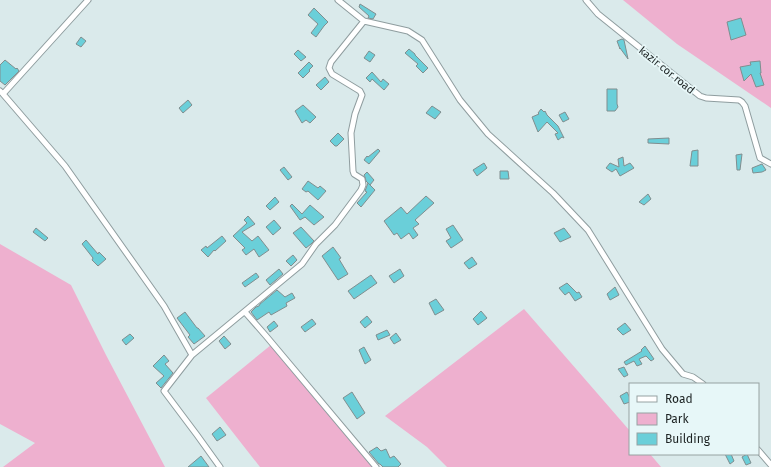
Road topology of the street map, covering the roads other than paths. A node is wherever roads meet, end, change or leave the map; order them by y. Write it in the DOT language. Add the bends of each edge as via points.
graph roads {
  1 [pos="88,0"];
  2 [pos="338,0"];
  3 [pos="586,0"];
  4 [pos="364,21"];
  5 [pos="2,92"];
  6 [pos="771,164"];
  7 [pos="245,312"];
  8 [pos="192,355"];
  9 [pos="702,383"];
  10 [pos="759,451"];
  11 [pos="771,465"];
  12 [pos="220,467"];
  13 [pos="376,467"];
  1 -- 5 [label="street"];
  2 -- 4 [label="street"];
  3 -- 6 [label="street, kazir cor road" via="598,14 700,96 742,102 760,158"];
  4 -- 7 [label="street" via="330,62 329,68 332,74 360,91 362,95 351,133 353,171 362,179 361,190 302,264"];
  4 -- 9 [label="street" via="408,31 422,40 460,100 488,134 553,193 588,230 662,349 683,374"];
  5 -- 8 [label="street" via="65,166 164,306"];
  7 -- 8 [label="street"];
  7 -- 13 [label="street"];
  8 -- 12 [label="street" via="164,392"];
  10 -- 11 [label="street"];
}
